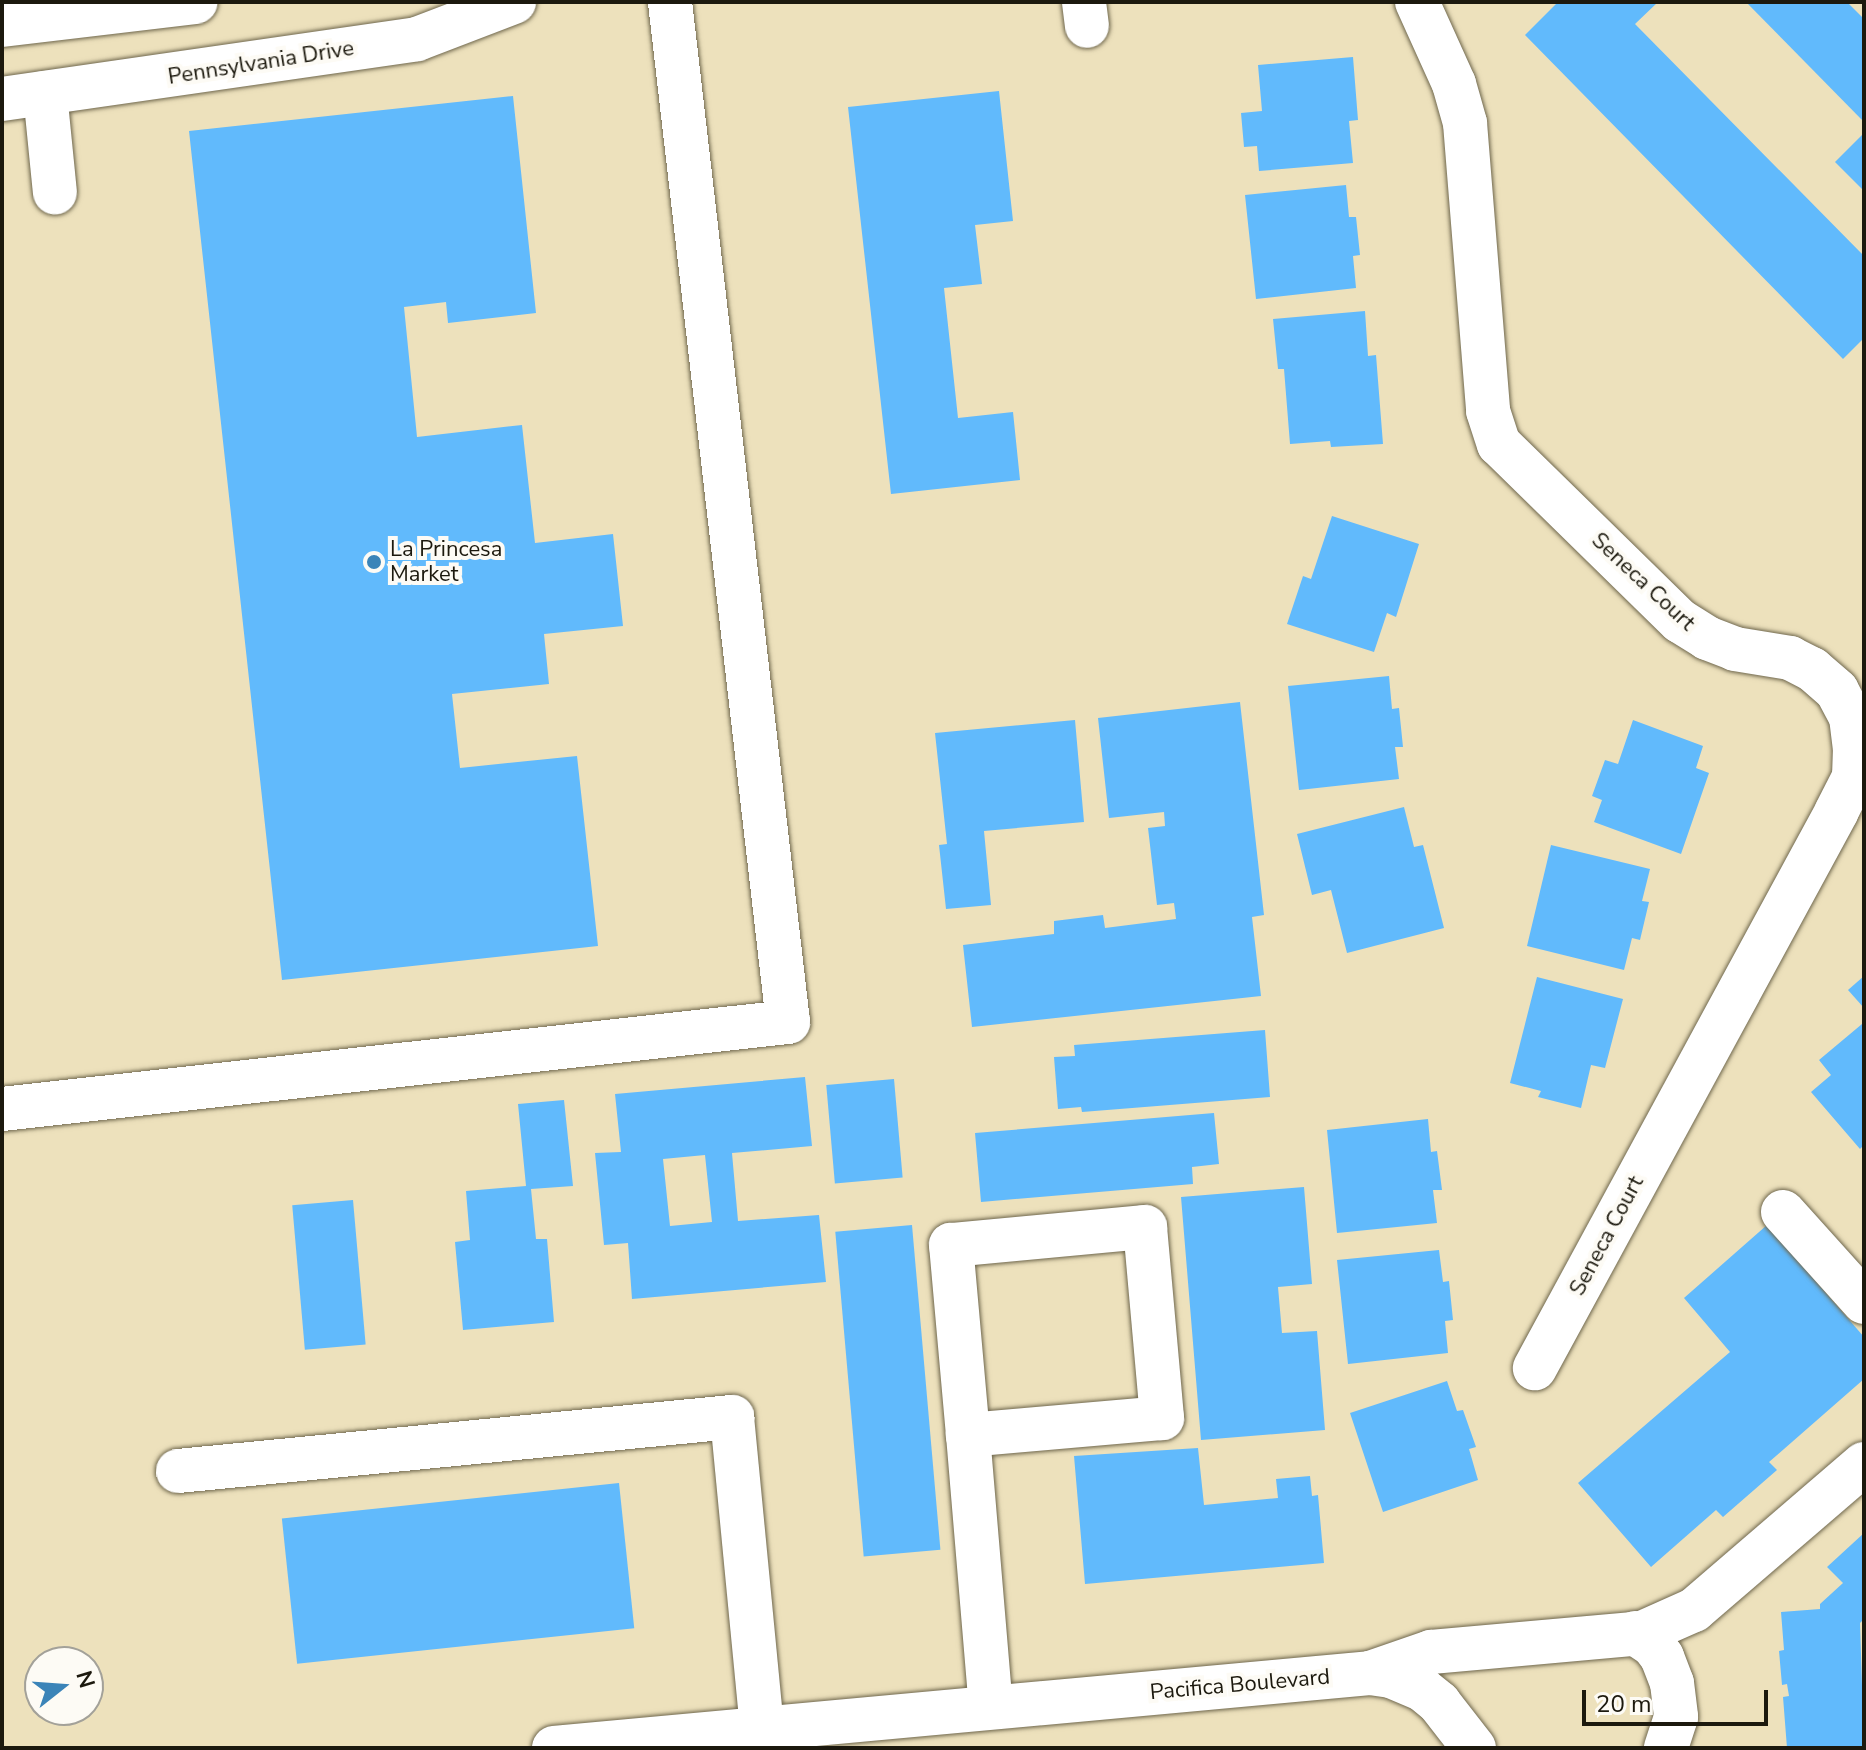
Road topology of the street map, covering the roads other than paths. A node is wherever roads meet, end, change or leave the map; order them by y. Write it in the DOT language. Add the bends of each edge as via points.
graph roads {
  1 [pos="196,2"];
  2 [pos="514,2"];
  3 [pos="670,2"];
  4 [pos="1417,2"];
  5 [pos="108,7"];
  6 [pos="2,25"];
  7 [pos="45,93"];
  8 [pos="2,99"];
  9 [pos="55,193"];
  10 [pos="2,1109"];
  11 [pos="1783,1212"];
  12 [pos="1864,1302"];
  13 [pos="1535,1368"];
  14 [pos="968,1435"];
  15 [pos="1864,1464"];
  16 [pos="178,1471"];
  17 [pos="1694,1610"];
  18 [pos="1635,1633"];
  19 [pos="1370,1673"];
  20 [pos="1672,1683"];
  21 [pos="991,1707"];
  22 [pos="762,1728"];
  23 [pos="618,1745"];
  24 [pos="554,1748"];
  25 [pos="1474,1748"];
  26 [pos="1666,1748"];
  1 -- 5 [label="street"];
  2 -- 7 [label="street, Pennsylvania Drive" via="417,39"];
  3 -- 10 [label="street" via="788,1022"];
  4 -- 13 [label="street, Seneca Court" via="1454,84 1465,123 1488,411 1499,444 1680,621 1735,649 1790,658 1812,669 1837,691 1851,717 1855,748 1854,777 1837,811"];
  5 -- 6 [label="street"];
  7 -- 8 [label="street, Pennsylvania Drive"];
  7 -- 9 [label="street"];
  11 -- 12 [label="street"];
  14 -- 14 [label="street" via="951,1245 1145,1227 1162,1418"];
  14 -- 21 [label="street"];
  15 -- 17 [label="street, Pacifica Boulevard"];
  16 -- 22 [label="street" via="732,1417"];
  17 -- 18 [label="street, Pacifica Boulevard"];
  17 -- 20 [label="street" via="1674,1647"];
  18 -- 19 [label="street, Pacifica Boulevard" via="1439,1651"];
  18 -- 20 [label="street" via="1662,1657"];
  19 -- 21 [label="street, Pacifica Boulevard"];
  19 -- 25 [label="street" via="1422,1689"];
  20 -- 26 [label="street" via="1676,1717"];
  21 -- 22 [label="street, Pacifica Boulevard"];
  22 -- 23 [label="street, Pacifica Boulevard"];
  23 -- 24 [label="street, Pacifica Boulevard"];
}
